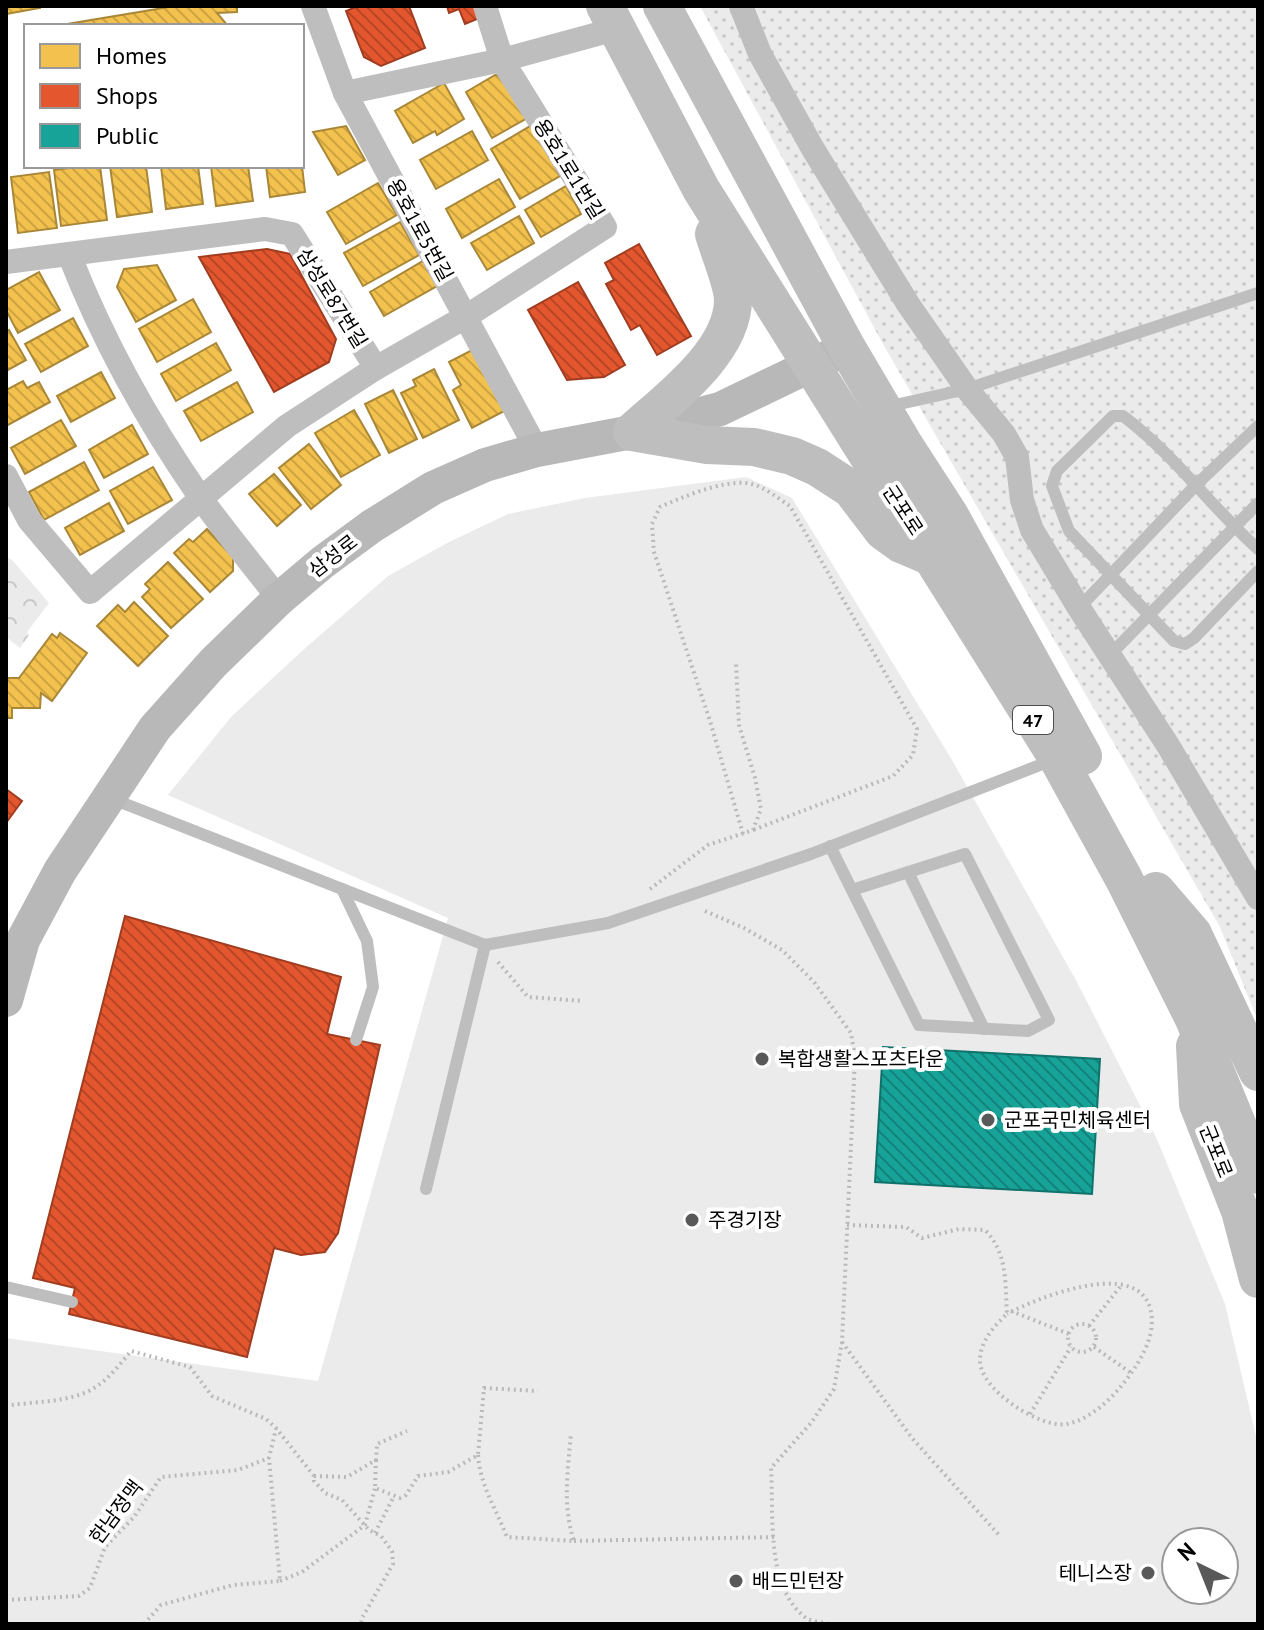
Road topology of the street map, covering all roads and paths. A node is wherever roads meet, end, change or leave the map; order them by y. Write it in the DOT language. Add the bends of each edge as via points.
graph roads {
  1 [pos="313,6"];
  2 [pos="485,6"];
  3 [pos="662,6"];
  4 [pos="741,6"];
  5 [pos="611,18"];
  6 [pos="502,60"];
  7 [pos="345,93"];
  8 [pos="701,189"];
  9 [pos="69,254"];
  10 [pos="6,262"];
  11 [pos="1258,293"];
  12 [pos="467,316"];
  13 [pos="847,348"];
  14 [pos="811,367"];
  15 [pos="376,368"];
  16 [pos="967,389"];
  17 [pos="864,413"];
  18 [pos="1258,426"];
  19 [pos="632,432"];
  20 [pos="537,450"];
  21 [pos="6,476"];
  22 [pos="1197,484"];
  23 [pos="200,497"];
  24 [pos="1258,503"];
  25 [pos="1233,527"];
  26 [pos="1258,549"];
  27 [pos="934,558"];
  28 [pos="1258,571"];
  29 [pos="1110,575"];
  30 [pos="953,590"];
  31 [pos="279,599"];
  32 [pos="1079,608"];
  33 [pos="1148,614"];
  34 [pos="1109,656"];
  35 [pos="736,663"];
  36 [pos="1047,687"];
  37 [pos="1058,759"];
  38 [pos="107,797"];
  39 [pos="753,830"];
  40 [pos="743,834"];
  41 [pos="830,846"];
  42 [pos="908,872"];
  43 [pos="1255,886"];
  44 [pos="342,889"];
  45 [pos="852,890"];
  46 [pos="1156,891"];
  47 [pos="694,912"];
  48 [pos="608,923"];
  49 [pos="485,945"];
  50 [pos="6,1000"];
  51 [pos="583,1001"];
  52 [pos="1194,1019"];
  53 [pos="984,1029"];
  54 [pos="356,1040"];
  55 [pos="1258,1072"];
  56 [pos="1258,1118"];
  57 [pos="1258,1175"];
  58 [pos="426,1189"];
  59 [pos="847,1225"];
  60 [pos="1258,1279"];
  61 [pos="1121,1286"];
  62 [pos="6,1287"];
  63 [pos="72,1302"];
  64 [pos="1009,1313"];
  65 [pos="1089,1326"];
  66 [pos="1069,1334"];
  67 [pos="842,1342"];
  68 [pos="1093,1346"];
  69 [pos="1071,1347"];
  70 [pos="1131,1373"];
  71 [pos="538,1391"];
  72 [pos="6,1406"];
  73 [pos="1030,1414"];
  74 [pos="276,1428"];
  75 [pos="407,1431"];
  76 [pos="571,1433"];
  77 [pos="478,1455"];
  78 [pos="269,1458"];
  79 [pos="376,1460"];
  80 [pos="314,1476"];
  81 [pos="375,1488"];
  82 [pos="394,1496"];
  83 [pos="365,1525"];
  84 [pos="375,1533"];
  85 [pos="999,1535"];
  86 [pos="775,1537"];
  87 [pos="574,1541"];
  88 [pos="280,1581"];
  89 [pos="6,1600"];
  90 [pos="144,1624"];
  91 [pos="361,1624"];
  92 [pos="829,1624"];
  1 -- 7 [label="street, 용호1로5번길"];
  2 -- 6 [label="street, 용호1로1번길"];
  3 -- 13 [label="main road, 군포로 / 47"];
  4 -- 16 [label="street" via="760,54 813,149"];
  5 -- 6 [label="street"];
  5 -- 8 [label="main road, 군포로 / 47"];
  6 -- 7 [label="street"];
  6 -- 12 [label="street, 용호1로1번길" via="605,227"];
  7 -- 12 [label="street, 용호1로5번길"];
  8 -- 14 [label="main road, 군포로 / 47"];
  8 -- 19 [label="main road" via="733,299 730,318 704,365"];
  9 -- 10 [label="street, 삼성로87번길"];
  9 -- 15 [label="street, 삼성로87번길" via="265,229 292,234"];
  9 -- 23 [label="street" via="97,320"];
  11 -- 16 [label="lane"];
  12 -- 15 [label="street"];
  12 -- 20 [label="street, 용호1로5번길"];
  13 -- 14 [label="street, 삼성로"];
  13 -- 17 [label="main road, 군포로 / 47"];
  14 -- 17 [label="main road, 군포로 / 47"];
  14 -- 19 [label="street, 삼성로" via="720,409"];
  15 -- 23 [label="street, 삼성로87번길" via="287,426"];
  16 -- 17 [label="lane"];
  16 -- 32 [label="street" via="1017,457 1026,517"];
  17 -- 27 [label="main road, 군포로 / 47"];
  17 -- 36 [label="main road, 군포로 / 47" via="903,443"];
  18 -- 22 [label="lane"];
  19 -- 20 [label="street, 삼성로"];
  19 -- 27 [label="main road" via="792,456 851,489 883,531 901,544"];
  20 -- 31 [label="street, 삼성로" via="433,488 372,526"];
  21 -- 23 [label="street, 삼성로87번길" via="29,520 90,592"];
  22 -- 25 [label="lane"];
  22 -- 29 [label="lane"];
  22 -- 29 [label="lane" via="1123,416 1113,416 1057,471 1052,486 1069,531"];
  23 -- 31 [label="street"];
  24 -- 25 [label="lane"];
  25 -- 26 [label="lane"];
  25 -- 33 [label="lane"];
  27 -- 30 [label="main road, 군포로 / 47"];
  28 -- 33 [label="lane" via="1185,644 1174,641"];
  29 -- 32 [label="lane"];
  29 -- 33 [label="lane"];
  30 -- 36 [label="main road" via="961,584 966,587 1022,676"];
  30 -- 37 [label="main road, 군포로 / 47"];
  31 -- 38 [label="street, 삼성로" via="155,728"];
  32 -- 34 [label="street"];
  33 -- 34 [label="lane"];
  34 -- 43 [label="street"];
  35 -- 39 [label="path" via="739,725 761,809"];
  36 -- 46 [label="main road, 군포로 / 47"];
  37 -- 41 [label="lane"];
  37 -- 52 [label="main road, 군포로 / 47"];
  38 -- 44 [label="lane"];
  38 -- 50 [label="street, 삼성로" via="23,940"];
  39 -- 40 [label="path"];
  39 -- 40 [label="path" via="893,776 913,755 917,729 790,506 746,483 698,491 660,507 652,524 654,552"];
  40 -- 48 [label="path" via="708,845"];
  41 -- 45 [label="lane"];
  41 -- 48 [label="lane"];
  42 -- 45 [label="lane"];
  42 -- 53 [label="lane"];
  42 -- 53 [label="lane" via="965,854 1049,1020 1028,1031"];
  44 -- 49 [label="lane"];
  44 -- 54 [label="lane" via="367,941 373,987"];
  45 -- 53 [label="lane" via="919,1025"];
  46 -- 55 [label="main road, 군포로 / 47" via="1193,934"];
  46 -- 56 [label="main road, 군포로 / 47" via="1240,1067"];
  47 -- 59 [label="path" via="708,910 782,950 814,982 851,1033 855,1057"];
  48 -- 49 [label="lane"];
  49 -- 51 [label="path" via="528,997"];
  49 -- 58 [label="lane"];
  52 -- 57 [label="main road, 군포로 / 47"];
  52 -- 60 [label="main road, 군포로 / 47" via="1198,1104 1240,1211"];
  59 -- 64 [label="path" via="906,1227 922,1238 959,1229 985,1230 1002,1256"];
  59 -- 67 [label="path"];
  61 -- 64 [label="path" via="1061,1290"];
  61 -- 65 [label="path"];
  61 -- 70 [label="path" via="1144,1296 1152,1315 1150,1338"];
  62 -- 63 [label="lane"];
  64 -- 66 [label="path"];
  64 -- 73 [label="path" via="986,1339 980,1366 997,1393"];
  65 -- 66 [label="path" via="1078,1325"];
  65 -- 68 [label="path" via="1096,1335"];
  66 -- 69 [label="path"];
  67 -- 85 [label="path" via="912,1438"];
  67 -- 86 [label="path" via="834,1389 771,1468"];
  68 -- 69 [label="path" via="1084,1352"];
  68 -- 70 [label="path"];
  69 -- 73 [label="path"];
  70 -- 73 [label="path" via="1110,1398 1077,1420 1051,1424"];
  71 -- 77 [label="path" via="484,1388"];
  72 -- 74 [label="path" via="92,1390 131,1351 190,1367 212,1396"];
  74 -- 78 [label="path"];
  74 -- 80 [label="path"];
  75 -- 79 [label="path" via="377,1444"];
  76 -- 87 [label="path" via="566,1491"];
  77 -- 82 [label="path" via="448,1472 418,1476 406,1495"];
  77 -- 87 [label="path" via="480,1479 507,1537"];
  78 -- 88 [label="path"];
  78 -- 89 [label="path, 한남정맥" via="238,1470 161,1477 105,1547 90,1588 79,1596"];
  79 -- 80 [label="path" via="347,1477"];
  79 -- 81 [label="path"];
  80 -- 83 [label="path" via="325,1493 342,1500"];
  81 -- 82 [label="path"];
  81 -- 83 [label="path"];
  82 -- 84 [label="path"];
  83 -- 84 [label="path"];
  83 -- 88 [label="path" via="302,1572"];
  84 -- 91 [label="path" via="392,1551 393,1564"];
  86 -- 87 [label="path"];
  86 -- 92 [label="path" via="778,1578 786,1598 809,1620"];
  88 -- 90 [label="path" via="233,1585 161,1605"];
}
